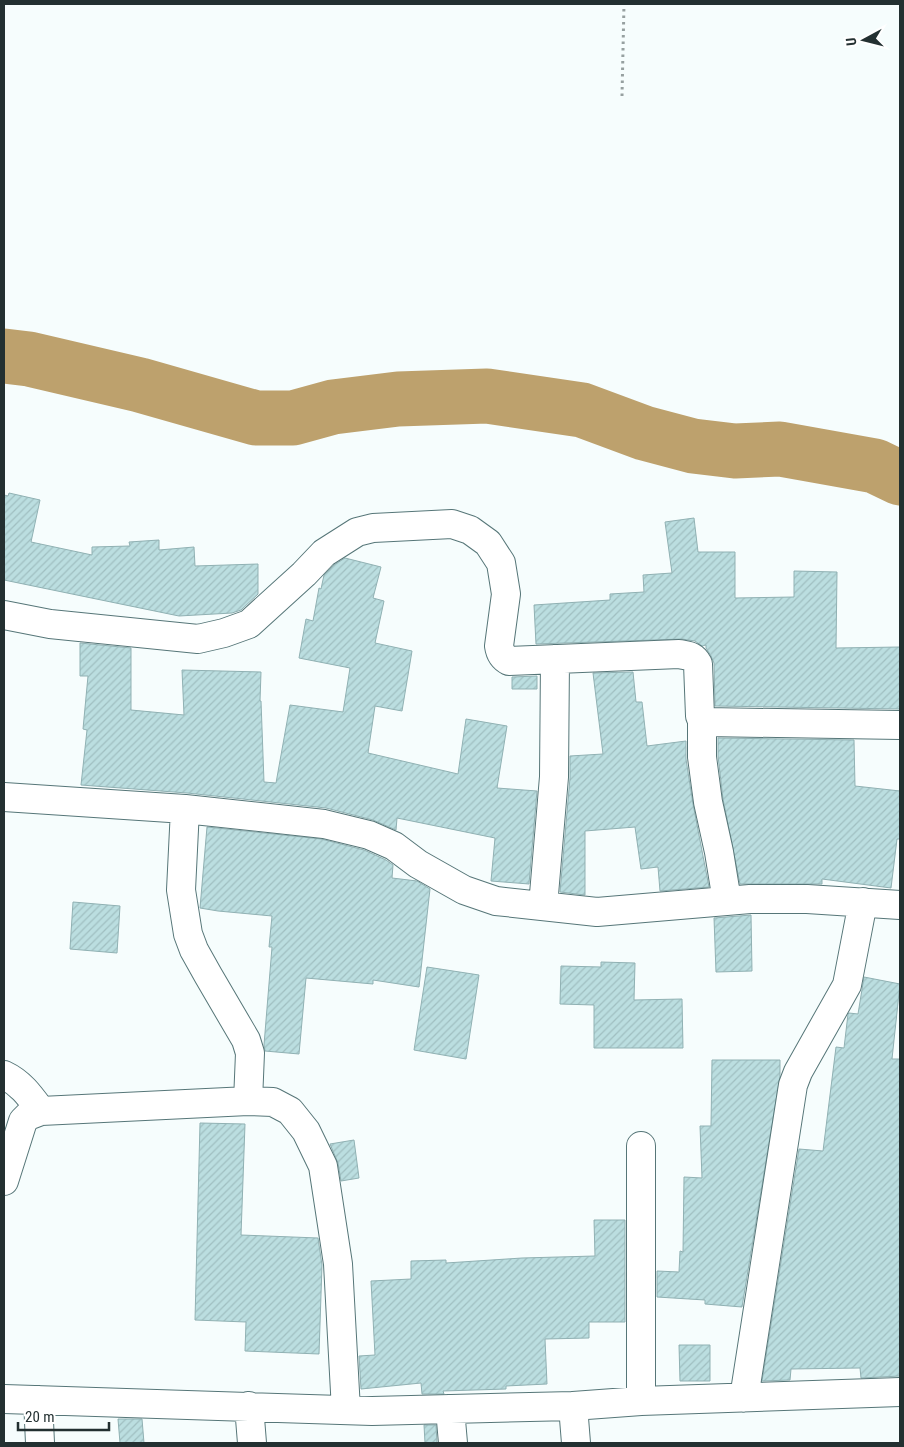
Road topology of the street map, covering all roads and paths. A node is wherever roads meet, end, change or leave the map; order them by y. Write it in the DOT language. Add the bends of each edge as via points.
graph roads {
  1 [pos="624,4"];
  2 [pos="622,96"];
  3 [pos="4,615"];
  4 [pos="555,659"];
  5 [pos="702,720"];
  6 [pos="900,725"];
  7 [pos="4,797"];
  8 [pos="185,809"];
  9 [pos="898,896"];
  10 [pos="727,901"];
  11 [pos="863,902"];
  12 [pos="543,906"];
  13 [pos="4,1075"];
  14 [pos="248,1101"];
  15 [pos="40,1111"];
  16 [pos="641,1146"];
  17 [pos="4,1181"];
  18 [pos="900,1392"];
  19 [pos="744,1398"];
  20 [pos="4,1399"];
  21 [pos="38,1400"];
  22 [pos="641,1401"];
  23 [pos="249,1406"];
  24 [pos="573,1406"];
  25 [pos="450,1409"];
  26 [pos="346,1410"];
  27 [pos="40,1443"];
  28 [pos="252,1443"];
  29 [pos="453,1443"];
  30 [pos="576,1443"];
  1 -- 2 [label="path"];
  3 -- 4 [label="street" via="50,624 198,639 249,624 324,553 357,532 373,528 452,524 470,530 488,543 501,564 506,594 499,646 503,657 509,661"];
  4 -- 5 [label="street" via="679,654 695,658"];
  4 -- 12 [label="street" via="554,777"];
  5 -- 6 [label="street" via="712,723"];
  5 -- 10 [label="street" via="702,757 708,802"];
  7 -- 8 [label="street"];
  8 -- 12 [label="street" via="324,824 369,835 394,846 464,890 496,901"];
  8 -- 14 [label="street" via="181,890 188,934 246,1040 250,1053"];
  9 -- 11 [label="street"];
  10 -- 11 [label="street" via="807,899"];
  10 -- 12 [label="street" via="597,912"];
  11 -- 19 [label="street" via="847,985 793,1085"];
  13 -- 15 [label="street" via="28,1092"];
  14 -- 15 [label="street"];
  14 -- 26 [label="street" via="273,1102 290,1111 306,1131 323,1166 338,1264"];
  15 -- 17 [label="street" via="23,1120"];
  16 -- 22 [label="street"];
  18 -- 19 [label="street"];
  19 -- 22 [label="street"];
  20 -- 21 [label="street"];
  21 -- 23 [label="street"];
  21 -- 27 [label="street"];
  22 -- 24 [label="street"];
  23 -- 26 [label="street"];
  23 -- 28 [label="street"];
  24 -- 25 [label="street"];
  24 -- 30 [label="street"];
  25 -- 26 [label="street"];
  25 -- 29 [label="street"];
}
